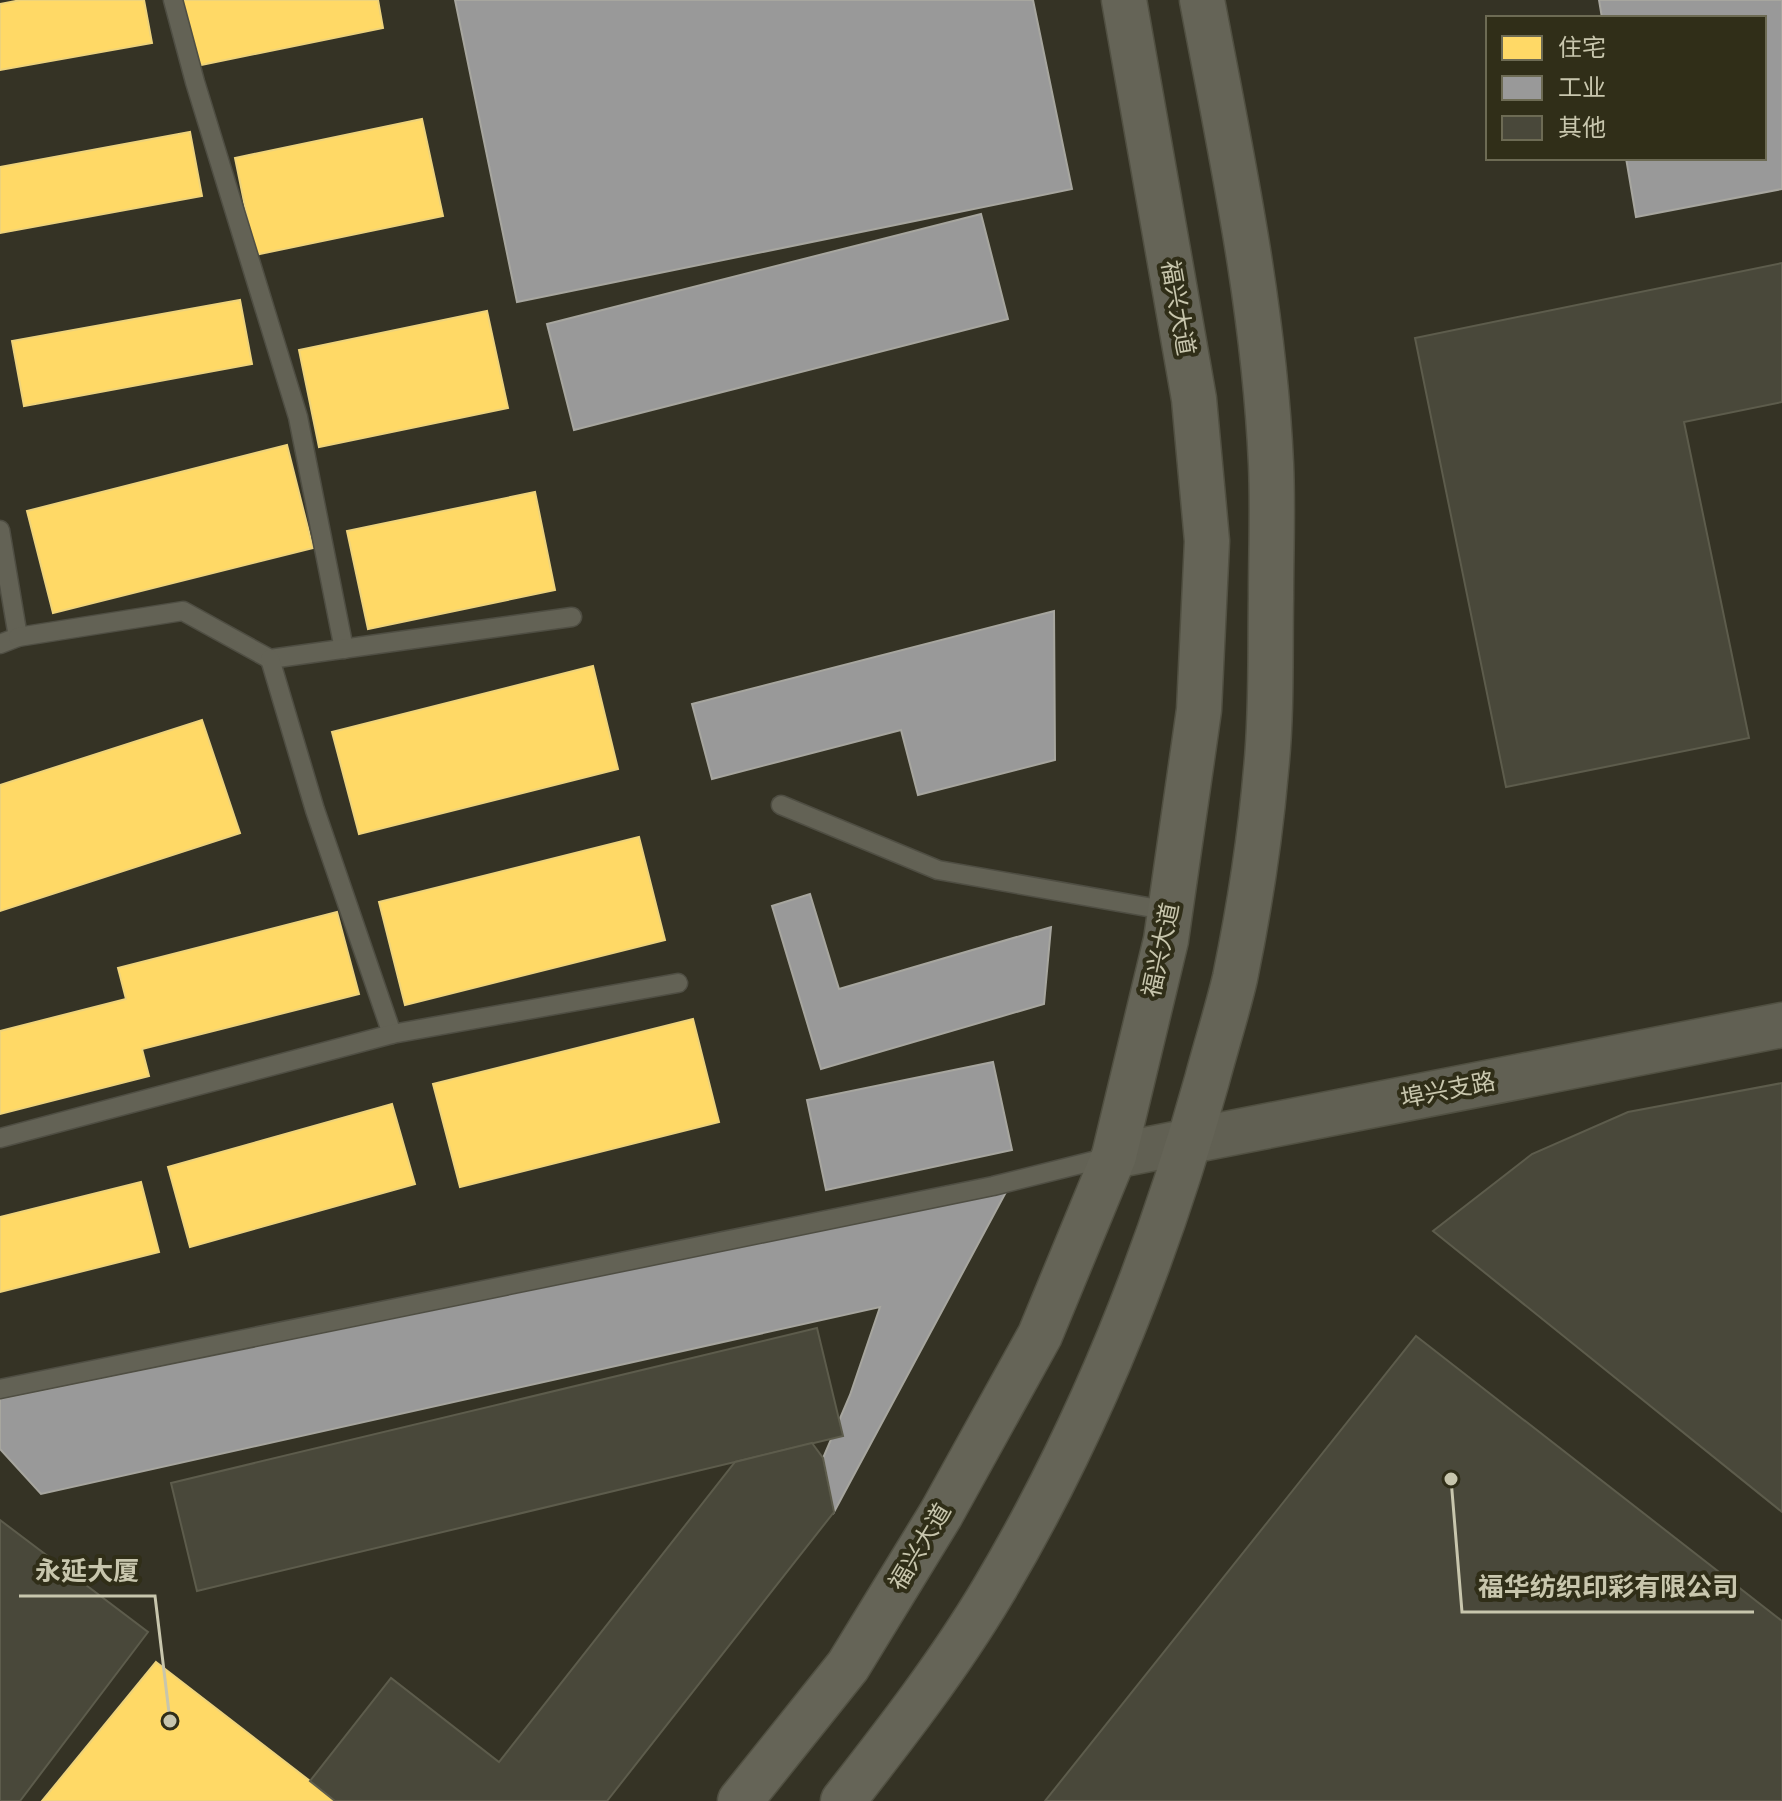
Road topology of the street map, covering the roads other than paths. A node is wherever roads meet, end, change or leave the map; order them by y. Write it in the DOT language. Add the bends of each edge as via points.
graph roads {
  1 [pos="173,0"];
  2 [pos="1124,0"];
  3 [pos="1202,0"];
  4 [pos="0,530"];
  5 [pos="572,617"];
  6 [pos="18,637"];
  7 [pos="0,644"];
  8 [pos="344,649"];
  9 [pos="270,659"];
  10 [pos="781,805"];
  11 [pos="1170,911"];
  12 [pos="678,983"];
  13 [pos="1782,1025"];
  14 [pos="392,1034"];
  15 [pos="0,1138"];
  16 [pos="1189,1143"];
  17 [pos="1114,1156"];
  18 [pos="0,1389"];
  19 [pos="740,1801"];
  20 [pos="843,1801"];
  1 -- 8 [label="lane" via="298,417"];
  2 -- 11 [label="main road, 福兴大道" via="1194,399 1207,541 1199,710"];
  3 -- 16 [label="main road" via="1253,276 1273,538 1267,769 1253,878 1234,982"];
  4 -- 6 [label="lane"];
  5 -- 8 [label="lane"];
  6 -- 7 [label="lane"];
  6 -- 9 [label="lane" via="183,611"];
  8 -- 9 [label="lane"];
  9 -- 14 [label="lane"];
  10 -- 11 [label="lane" via="938,870"];
  11 -- 17 [label="main road, 福兴大道"];
  12 -- 14 [label="lane"];
  13 -- 16 [label="street, 埠兴支路"];
  14 -- 15 [label="lane"];
  16 -- 17 [label="street, 埠兴支路"];
  16 -- 20 [label="main road" via="1122,1334 1041,1506 991,1595"];
  17 -- 18 [label="lane" via="993,1186"];
  17 -- 19 [label="main road, 福兴大道" via="1040,1335 941,1514 848,1666"];
}
